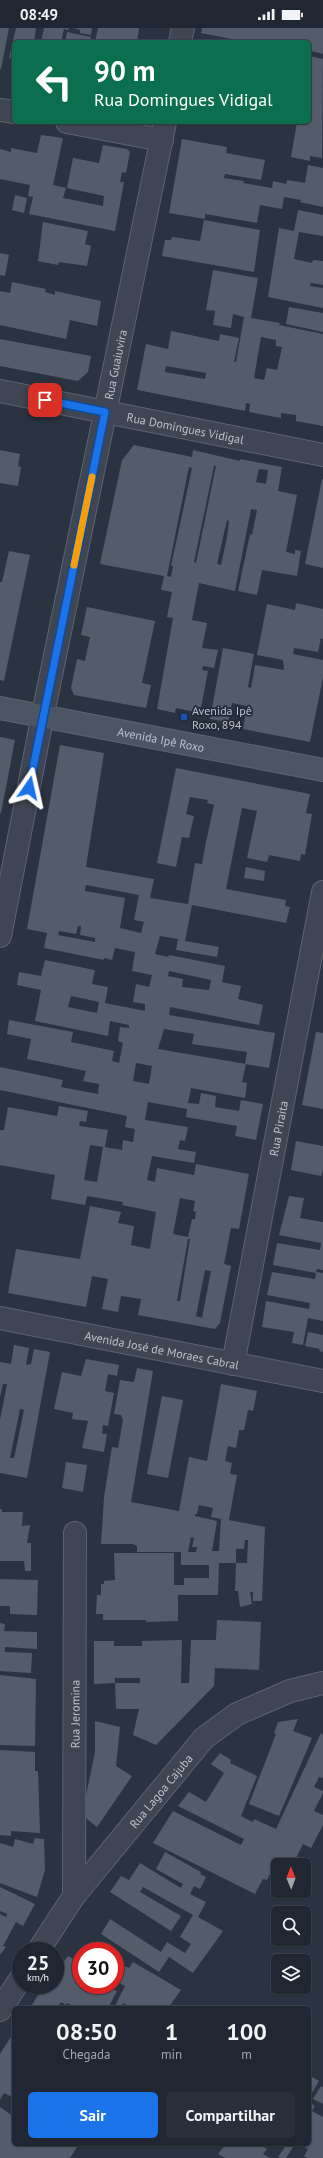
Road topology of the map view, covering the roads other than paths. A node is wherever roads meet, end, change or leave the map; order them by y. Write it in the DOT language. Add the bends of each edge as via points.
graph roads {
  1 [pos="183,28"];
  2 [pos="180,40"];
  3 [pos="0,110"];
  4 [pos="12,112"];
  5 [pos="88,124"];
  6 [pos="163,131"];
  7 [pos="0,391"];
  8 [pos="105,412"];
  9 [pos="323,455"];
  10 [pos="0,708"];
  11 [pos="43,714"];
  12 [pos="323,770"];
  13 [pos="323,892"];
  14 [pos="0,936"];
  15 [pos="0,1318"];
  16 [pos="233,1364"];
  17 [pos="323,1381"];
  18 [pos="76,1533"];
  19 [pos="323,1683"];
  20 [pos="74,1896"];
  21 [pos="44,1942"];
  22 [pos="12,1992"];
  23 [pos="0,2010"];
  1 -- 2 [label="street"];
  3 -- 4 [label="street"];
  5 -- 6 [label="street"];
  6 -- 8 [label="street, Rua Guaiuvira"];
  7 -- 8 [label="street, Rua Domingues Vidigal"];
  8 -- 9 [label="street, Rua Domingues Vidigal"];
  8 -- 11 [label="street, Rua Guaiuvira"];
  10 -- 11 [label="street, Avenida Ipê Roxo"];
  11 -- 12 [label="street, Avenida Ipê Roxo"];
  11 -- 14 [label="street, Rua Guaiuvira"];
  13 -- 16 [label="street, Rua Piraita"];
  15 -- 16 [label="street, Avenida José de Moraes Cabral"];
  16 -- 17 [label="street, Avenida José de Moraes Cabral"];
  18 -- 20 [label="street, Rua Jeromina"];
  19 -- 20 [label="street, Rua Lagoa Cajuba" via="290,1691 237,1714 204,1738"];
  20 -- 21 [label="street, Rua Lagoa Cajuba"];
  22 -- 23 [label="street"];
}
